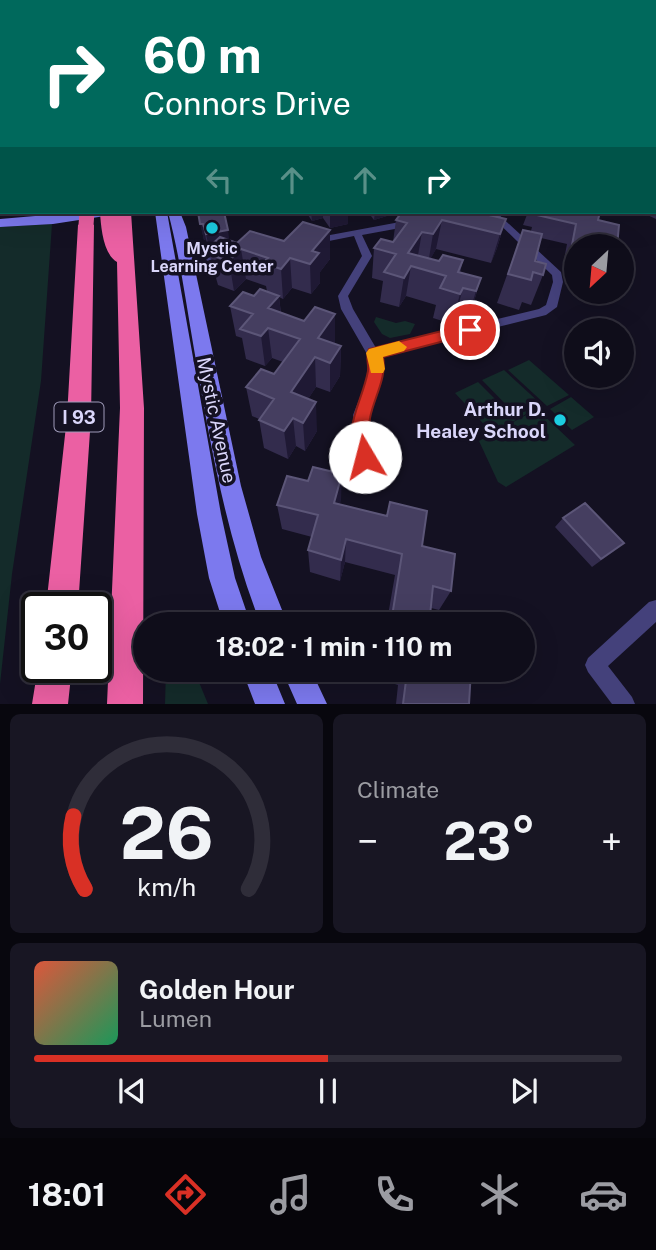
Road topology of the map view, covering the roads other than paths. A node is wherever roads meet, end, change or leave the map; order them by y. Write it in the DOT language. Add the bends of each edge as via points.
graph roads {
  1 [pos="161,214"];
  2 [pos="174,214"];
  3 [pos="416,214"];
  4 [pos="493,214"];
  5 [pos="46,216"];
  6 [pos="106,216"];
  7 [pos="434,219"];
  8 [pos="422,221"];
  9 [pos="0,223"];
  10 [pos="357,233"];
  11 [pos="308,242"];
  12 [pos="234,256"];
  13 [pos="187,265"];
  14 [pos="542,312"];
  15 [pos="374,353"];
  16 [pos="365,457"];
  17 [pos="63,592"];
  18 [pos="656,609"];
  19 [pos="234,612"];
  20 [pos="269,612"];
  21 [pos="262,682"];
  22 [pos="302,682"];
  23 [pos="53,683"];
  24 [pos="50,704"];
  25 [pos="125,704"];
  26 [pos="270,704"];
  27 [pos="312,704"];
  28 [pos="625,704"];
  1 -- 19 [label="main road, Mystic Avenue" via="209,514"];
  2 -- 13 [label="main road, Mystic Avenue"];
  3 -- 8 [label="street"];
  4 -- 14 [label="street" via="558,276 553,303"];
  5 -- 6 [label="main road"];
  5 -- 9 [label="main road"];
  6 -- 17 [label="highway, I 93" via="79,417"];
  6 -- 25 [label="highway, I 93" via="128,283 132,408"];
  7 -- 8 [label="street"];
  8 -- 10 [label="street"];
  10 -- 11 [label="street"];
  10 -- 15 [label="street" via="367,256 343,299"];
  12 -- 13 [label="street"];
  13 -- 20 [label="main road, Mystic Avenue" via="240,526"];
  14 -- 15 [label="street"];
  15 -- 16 [label="street" via="377,369 360,421"];
  18 -- 28 [label="street" via="595,665"];
  21 -- 26 [label="main road"];
  22 -- 27 [label="main road"];
  23 -- 24 [label="highway"];
}
